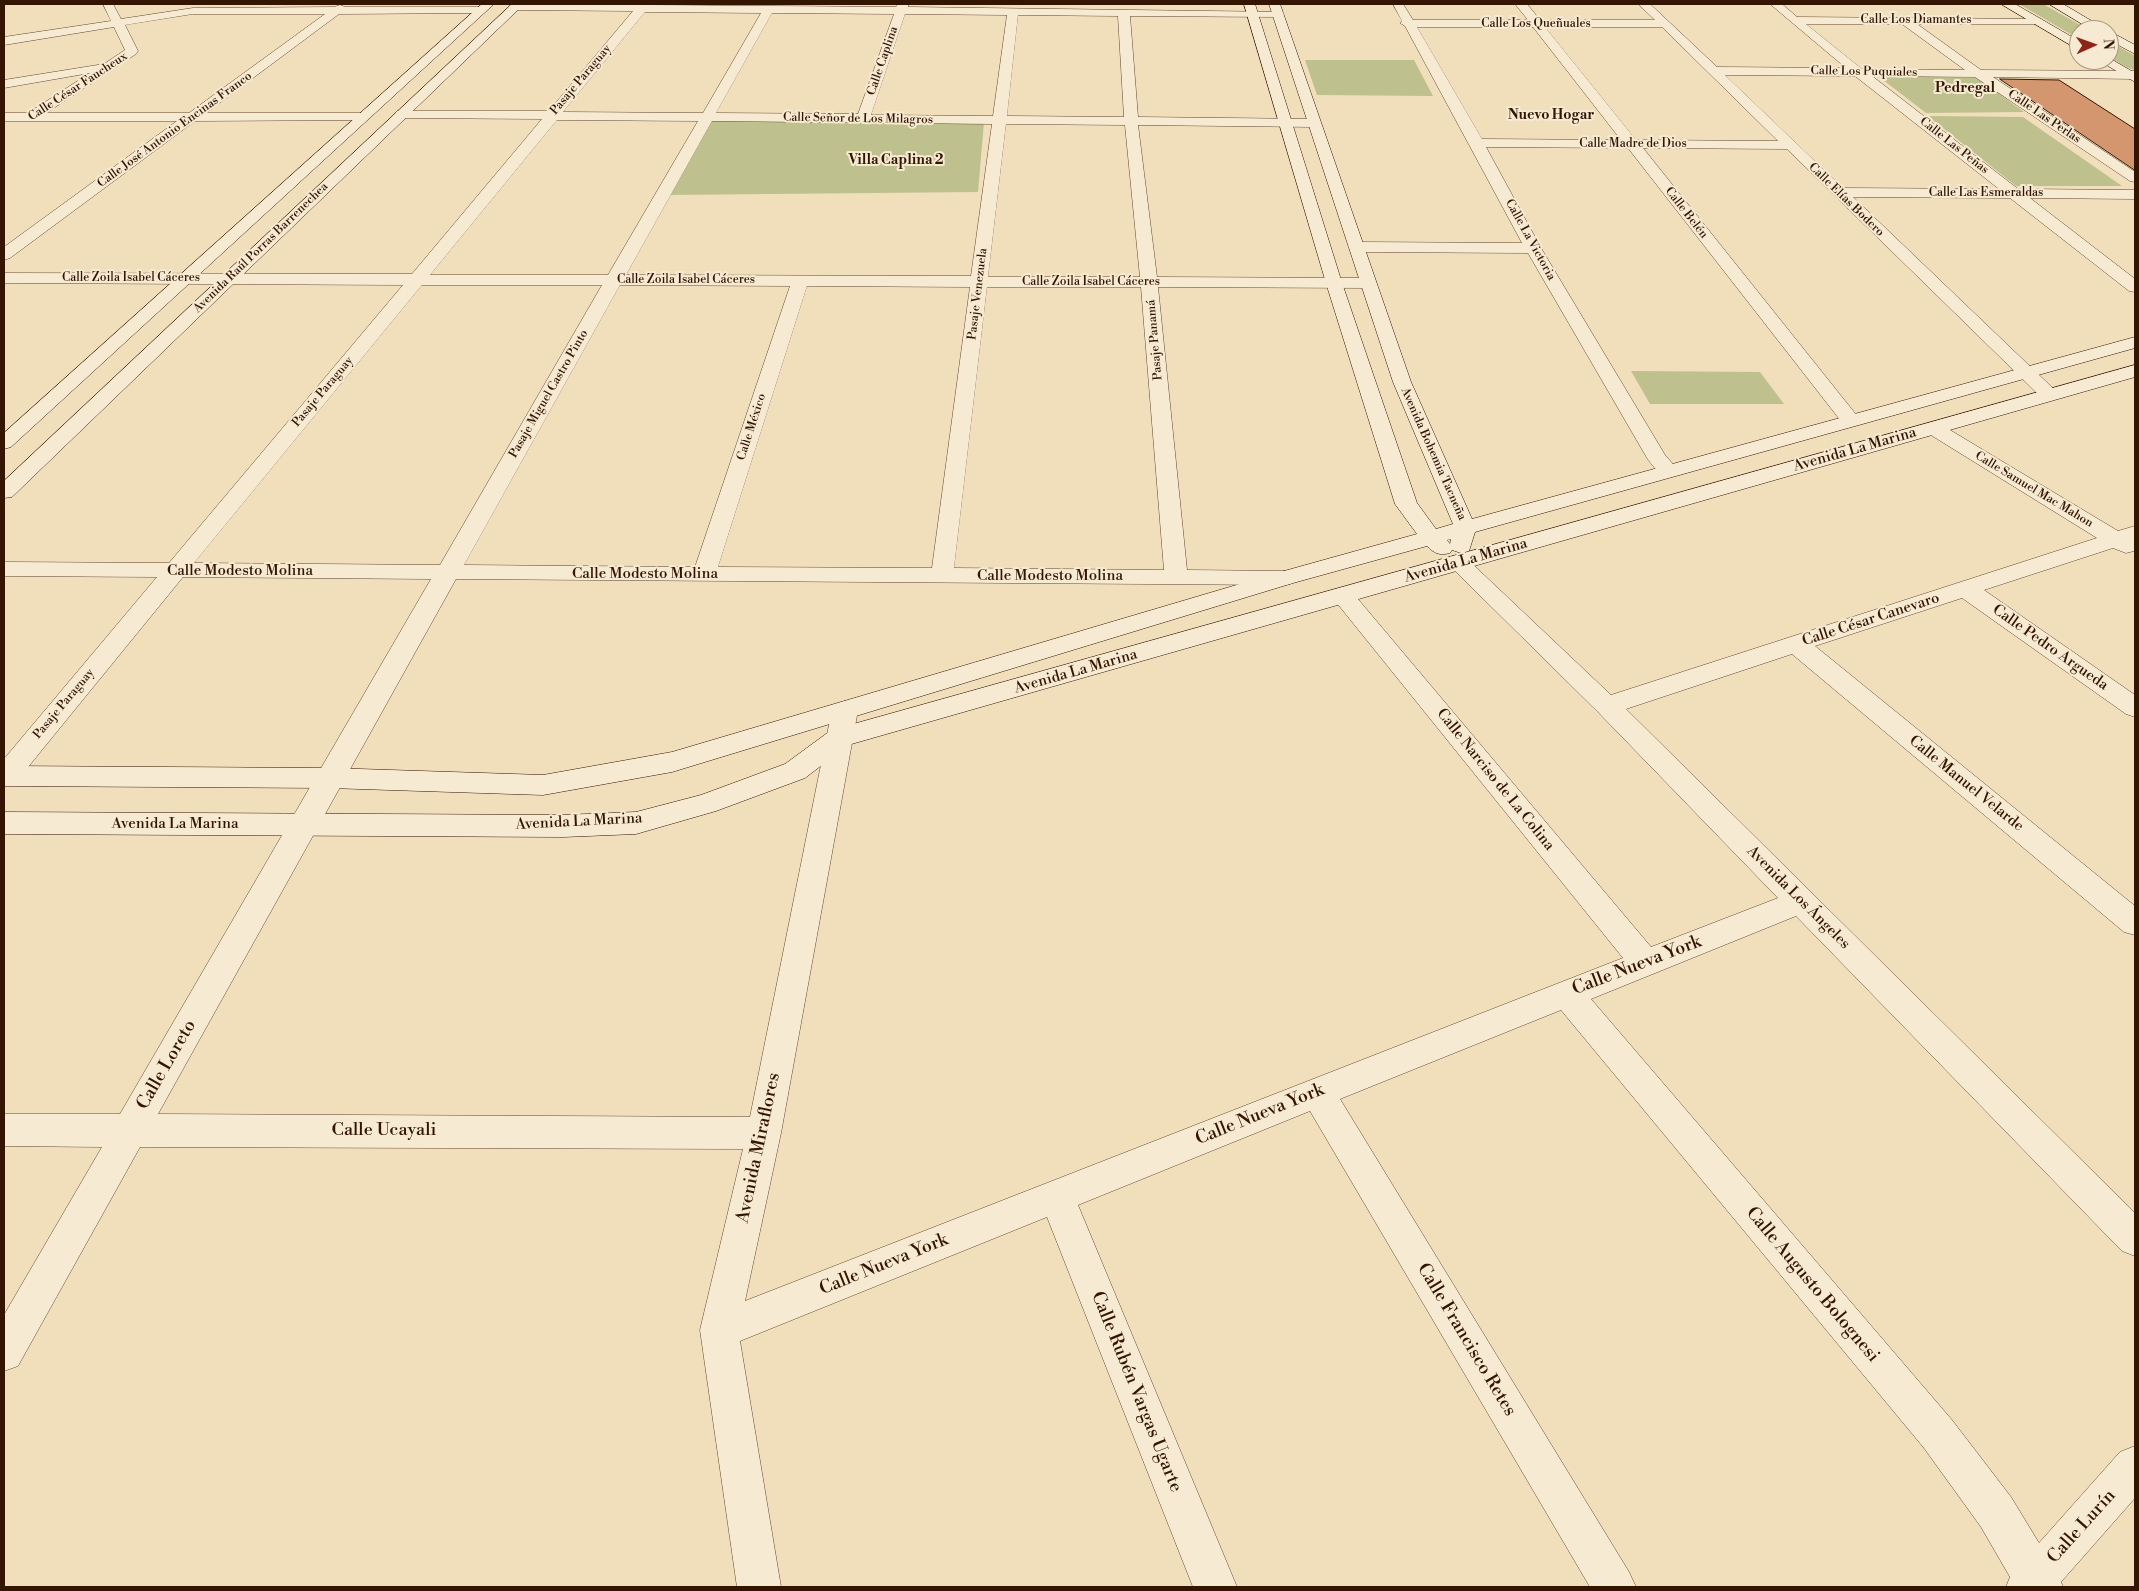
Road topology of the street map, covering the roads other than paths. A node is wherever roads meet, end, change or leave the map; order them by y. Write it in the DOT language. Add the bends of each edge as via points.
graph roads {
  1 [pos="108,4"];
  2 [pos="1398,4"];
  3 [pos="1521,4"];
  4 [pos="1644,4"];
  5 [pos="1775,4"];
  6 [pos="2007,4"];
  7 [pos="2055,4"];
  8 [pos="516,6"];
  9 [pos="341,7"];
  10 [pos="484,7"];
  11 [pos="901,7"];
  12 [pos="641,8"];
  13 [pos="1250,9"];
  14 [pos="1276,9"];
  15 [pos="768,10"];
  16 [pos="1013,12"];
  17 [pos="1124,13"];
  18 [pos="1794,20"];
  19 [pos="1905,20"];
  20 [pos="2083,20"];
  21 [pos="2037,21"];
  22 [pos="117,22"];
  23 [pos="1406,22"];
  24 [pos="1536,24"];
  25 [pos="1665,24"];
  26 [pos="4,40"];
  27 [pos="2069,40"];
  28 [pos="2119,41"];
  29 [pos="2135,50"];
  30 [pos="113,65"];
  31 [pos="2119,68"];
  32 [pos="1713,71"];
  33 [pos="1858,72"];
  34 [pos="1979,74"];
  35 [pos="2133,76"];
  36 [pos="4,84"];
  37 [pos="402,114"];
  38 [pos="552,116"];
  39 [pos="4,117"];
  40 [pos="32,117"];
  41 [pos="194,117"];
  42 [pos="362,117"];
  43 [pos="706,117"];
  44 [pos="863,119"];
  45 [pos="1000,120"];
  46 [pos="1131,121"];
  47 [pos="1285,123"];
  48 [pos="1314,123"];
  49 [pos="9,131"];
  50 [pos="1477,143"];
  51 [pos="1632,144"];
  52 [pos="1789,145"];
  53 [pos="2135,178"];
  54 [pos="1838,192"];
  55 [pos="2015,193"];
  56 [pos="2135,194"];
  57 [pos="1356,247"];
  58 [pos="1533,248"];
  59 [pos="4,255"];
  60 [pos="4,278"];
  61 [pos="185,279"];
  62 [pos="229,279"];
  63 [pos="416,279"];
  64 [pos="614,280"];
  65 [pos="800,281"];
  66 [pos="979,282"];
  67 [pos="1150,282"];
  68 [pos="1334,283"];
  69 [pos="1368,283"];
  70 [pos="2135,287"];
  71 [pos="2135,342"];
  72 [pos="2135,371"];
  73 [pos="2025,373"];
  74 [pos="2050,395"];
  75 [pos="1851,421"];
  76 [pos="1934,428"];
  77 [pos="4,443"];
  78 [pos="1670,471"];
  79 [pos="4,492"];
  80 [pos="1466,528"];
  81 [pos="1430,537"];
  82 [pos="2129,542"];
  83 [pos="1457,562"];
  84 [pos="4,570"];
  85 [pos="175,571"];
  86 [pos="447,572"];
  87 [pos="704,574"];
  88 [pos="942,576"];
  89 [pos="1176,577"];
  90 [pos="1285,578"];
  91 [pos="1966,589"];
  92 [pos="1344,597"];
  93 [pos="1796,644"];
  94 [pos="1607,706"];
  95 [pos="2135,708"];
  96 [pos="842,724"];
  97 [pos="4,776"];
  98 [pos="329,778"];
  99 [pos="4,823"];
  100 [pos="302,825"];
  101 [pos="1802,901"];
  102 [pos="2135,923"];
  103 [pos="1645,963"];
  104 [pos="1567,994"];
  105 [pos="1318,1092"];
  106 [pos="4,1130"];
  107 [pos="130,1130"];
  108 [pos="764,1133"];
  109 [pos="1057,1196"];
  110 [pos="2135,1238"];
  111 [pos="719,1330"];
  112 [pos="4,1352"];
  113 [pos="2135,1467"];
  114 [pos="2035,1585"];
  115 [pos="759,1587"];
  116 [pos="1215,1587"];
  117 [pos="1614,1587"];
  1 -- 22 [label="street, Calle César Faucheux"];
  2 -- 23 [label="street, Calle La Victoria"];
  3 -- 24 [label="street, Calle Belén"];
  4 -- 25 [label="street, Calle Elías Bodero"];
  5 -- 18 [label="street, Calle Las Peñas"];
  6 -- 21 [label="street"];
  7 -- 20 [label="street"];
  8 -- 12 [label="street"];
  8 -- 37 [label="street, Avenida Raúl Porras Barrenechea"];
  9 -- 10 [label="street"];
  9 -- 22 [label="street" via="193,11"];
  9 -- 41 [label="street, Calle José Antonio Encinas Franco"];
  10 -- 42 [label="street, Avenida Raúl Porras Barrenechea"];
  11 -- 15 [label="street"];
  11 -- 16 [label="street"];
  11 -- 44 [label="street, Calle Caplina"];
  12 -- 15 [label="street"];
  12 -- 38 [label="street, Pasaje Paraguay"];
  13 -- 14 [label="street"];
  13 -- 17 [label="street"];
  13 -- 47 [label="street"];
  14 -- 48 [label="street, Avenida Bohemia Tacneña"];
  15 -- 43 [label="street, Pasaje Miguel Castro Pinto"];
  16 -- 17 [label="street"];
  16 -- 45 [label="street, Pasaje Venezuela"];
  17 -- 46 [label="street, Pasaje Panamá"];
  18 -- 19 [label="street, Calle Los Diamantes"];
  18 -- 33 [label="street, Calle Las Peñas"];
  19 -- 21 [label="street, Calle Los Diamantes"];
  19 -- 34 [label="street, Calle Las Perlas"];
  21 -- 27 [label="street"];
  22 -- 26 [label="street"];
  22 -- 30 [label="street, Calle César Faucheux" via="132,51"];
  23 -- 24 [label="street, Calle Los Queñuales"];
  23 -- 50 [label="street, Calle La Victoria"];
  24 -- 25 [label="street, Calle Los Queñuales"];
  24 -- 51 [label="street, Calle Belén"];
  25 -- 32 [label="street, Calle Elías Bodero"];
  28 -- 29 [label="street"];
  30 -- 36 [label="street"];
  30 -- 40 [label="street, Calle César Faucheux"];
  31 -- 35 [label="street"];
  32 -- 33 [label="street, Calle Los Puquiales"];
  32 -- 52 [label="street, Calle Elías Bodero"];
  33 -- 34 [label="street, Calle Los Puquiales"];
  33 -- 55 [label="street, Calle Las Peñas"];
  34 -- 35 [label="street, Calle Los Puquiales"];
  34 -- 53 [label="street, Calle Las Perlas"];
  37 -- 38 [label="street, Calle Señor de Los Milagros"];
  37 -- 62 [label="street, Avenida Raúl Porras Barrenechea"];
  38 -- 43 [label="street, Calle Señor de Los Milagros"];
  38 -- 63 [label="street, Pasaje Paraguay"];
  39 -- 40 [label="street"];
  40 -- 41 [label="street"];
  40 -- 49 [label="street, Calle César Faucheux"];
  41 -- 42 [label="street"];
  41 -- 59 [label="street, Calle José Antonio Encinas Franco"];
  42 -- 61 [label="street, Avenida Raúl Porras Barrenechea"];
  43 -- 44 [label="street, Calle Señor de Los Milagros"];
  43 -- 64 [label="street, Pasaje Miguel Castro Pinto"];
  44 -- 45 [label="street, Calle Señor de Los Milagros"];
  45 -- 46 [label="street, Calle Señor de Los Milagros"];
  45 -- 66 [label="street, Pasaje Venezuela"];
  46 -- 47 [label="street, Calle Señor de Los Milagros"];
  46 -- 67 [label="street, Pasaje Panamá"];
  47 -- 48 [label="street, Calle Señor de Los Milagros"];
  47 -- 68 [label="street"];
  48 -- 57 [label="street, Avenida Bohemia Tacneña"];
  50 -- 51 [label="street, Calle Madre de Dios"];
  50 -- 58 [label="street, Calle La Victoria"];
  51 -- 52 [label="street, Calle Madre de Dios"];
  51 -- 75 [label="street, Calle Belén"];
  52 -- 54 [label="street, Calle Elías Bodero"];
  54 -- 55 [label="street, Calle Las Esmeraldas"];
  54 -- 73 [label="street, Calle Elías Bodero"];
  55 -- 56 [label="street, Calle Las Esmeraldas"];
  55 -- 70 [label="street, Calle Las Peñas"];
  57 -- 58 [label="street"];
  57 -- 69 [label="street, Avenida Bohemia Tacneña"];
  58 -- 78 [label="street, Calle La Victoria" via="1657,458"];
  60 -- 61 [label="street, Calle Zoila Isabel Cáceres"];
  61 -- 62 [label="street, Calle Zoila Isabel Cáceres"];
  61 -- 77 [label="street, Avenida Raúl Porras Barrenechea"];
  62 -- 63 [label="street, Calle Zoila Isabel Cáceres"];
  62 -- 79 [label="street, Avenida Raúl Porras Barrenechea"];
  63 -- 64 [label="street, Calle Zoila Isabel Cáceres"];
  63 -- 85 [label="street, Pasaje Paraguay"];
  64 -- 65 [label="street, Calle Zoila Isabel Cáceres"];
  64 -- 86 [label="street, Pasaje Miguel Castro Pinto"];
  65 -- 66 [label="street, Calle Zoila Isabel Cáceres"];
  65 -- 87 [label="street, Calle México"];
  66 -- 67 [label="street, Calle Zoila Isabel Cáceres"];
  66 -- 88 [label="street, Pasaje Venezuela"];
  67 -- 68 [label="street, Calle Zoila Isabel Cáceres"];
  67 -- 89 [label="street, Pasaje Panamá"];
  68 -- 69 [label="street, Calle Zoila Isabel Cáceres"];
  68 -- 81 [label="street" via="1406,504"];
  69 -- 80 [label="street, Avenida Bohemia Tacneña" via="1402,382"];
  71 -- 73 [label="street, Avenida La Marina"];
  72 -- 74 [label="street, Avenida La Marina"];
  73 -- 74 [label="street, Calle Elías Bodero"];
  73 -- 75 [label="street, Avenida La Marina"];
  74 -- 76 [label="street, Avenida La Marina"];
  75 -- 78 [label="street, Avenida La Marina"];
  76 -- 82 [label="street, Calle Samuel Mac Mahon"];
  76 -- 83 [label="street, Avenida La Marina"];
  78 -- 80 [label="street, Avenida La Marina"];
  80 -- 81 [label="street, Avenida La Marina"];
  80 -- 83 [label="street, Avenida Bohemia Tacneña"];
  81 -- 83 [label="street"];
  81 -- 90 [label="street, Avenida La Marina"];
  82 -- 91 [label="street, Calle César Canevaro"];
  83 -- 92 [label="street, Avenida La Marina"];
  83 -- 94 [label="street, Avenida Los Ángeles"];
  84 -- 85 [label="street, Calle Modesto Molina"];
  85 -- 86 [label="street, Calle Modesto Molina"];
  85 -- 97 [label="street, Pasaje Paraguay"];
  86 -- 87 [label="street, Calle Modesto Molina"];
  86 -- 98 [label="street, Pasaje Miguel Castro Pinto"];
  87 -- 88 [label="street, Calle Modesto Molina"];
  88 -- 89 [label="street, Calle Modesto Molina"];
  89 -- 90 [label="street, Calle Modesto Molina"];
  90 -- 96 [label="street, Avenida La Marina"];
  91 -- 93 [label="street, Calle César Canevaro"];
  91 -- 95 [label="street, Calle Pedro Argueda"];
  92 -- 96 [label="street, Avenida La Marina"];
  92 -- 103 [label="street, Calle Narciso de La Colina"];
  93 -- 94 [label="street, Calle César Canevaro"];
  93 -- 102 [label="street, Calle Manuel Velarde"];
  94 -- 101 [label="street, Avenida Los Ángeles"];
  96 -- 98 [label="street, Avenida La Marina" via="672,762 543,785"];
  96 -- 100 [label="street, Avenida La Marina" via="794,771 706,804 636,823 563,826"];
  96 -- 108 [label="street, Avenida Miraflores"];
  97 -- 98 [label="street, Avenida La Marina"];
  98 -- 100 [label="street, Calle Loreto"];
  99 -- 100 [label="street, Avenida La Marina"];
  100 -- 107 [label="street, Calle Loreto"];
  101 -- 103 [label="street, Calle Nueva York"];
  101 -- 110 [label="street, Avenida Los Ángeles"];
  103 -- 104 [label="street, Calle Nueva York"];
  104 -- 105 [label="street, Calle Nueva York"];
  104 -- 114 [label="street, Calle Augusto Bolognesi" via="1938,1434 1996,1512"];
  105 -- 109 [label="street, Calle Nueva York"];
  105 -- 117 [label="street, Calle Francisco Retes"];
  106 -- 107 [label="street, Calle Ucayali"];
  107 -- 108 [label="street, Calle Ucayali"];
  107 -- 112 [label="street, Calle Loreto"];
  108 -- 111 [label="street, Avenida Miraflores"];
  109 -- 111 [label="street, Calle Nueva York"];
  109 -- 116 [label="street, Calle Rubén Vargas Ugarte"];
  111 -- 115 [label="street, Avenida Miraflores"];
  113 -- 114 [label="street, Calle Lurín"];
}
